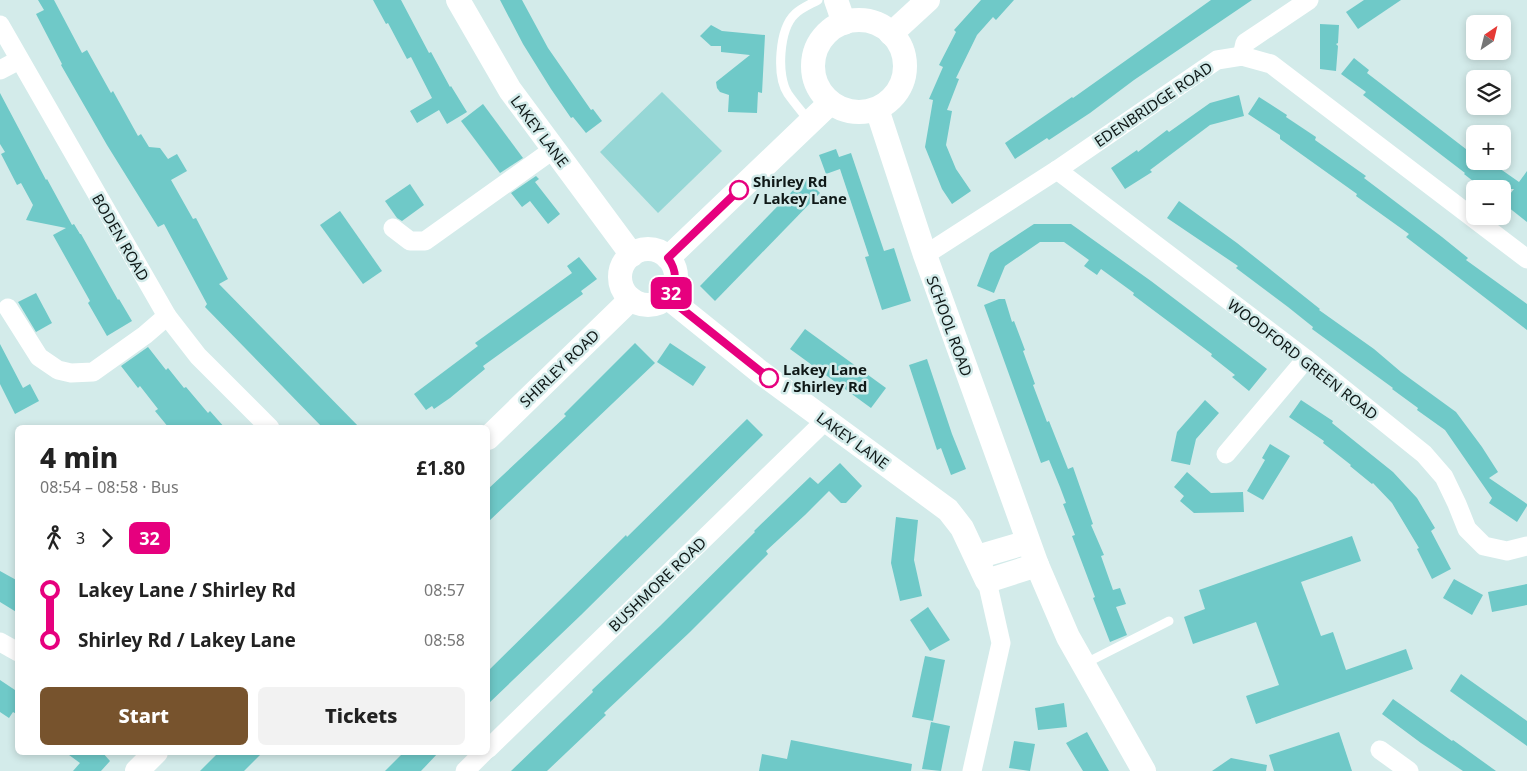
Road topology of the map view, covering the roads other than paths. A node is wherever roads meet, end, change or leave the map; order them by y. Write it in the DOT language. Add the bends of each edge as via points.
graph roads {
  1 [pos="458,0"];
  2 [pos="818,0"];
  3 [pos="836,0"];
  4 [pos="928,0"];
  5 [pos="1309,0"];
  6 [pos="844,23"];
  7 [pos="0,25"];
  8 [pos="891,34"];
  9 [pos="1242,56"];
  10 [pos="19,60"];
  11 [pos="0,70"];
  12 [pos="830,103"];
  13 [pos="877,109"];
  14 [pos="810,122"];
  15 [pos="554,148"];
  16 [pos="1057,170"];
  17 [pos="393,228"];
  18 [pos="632,255"];
  19 [pos="925,255"];
  20 [pos="668,258"];
  21 [pos="1527,259"];
  22 [pos="667,297"];
  23 [pos="631,299"];
  24 [pos="8,308"];
  25 [pos="167,316"];
  26 [pos="1306,359"];
  27 [pos="826,420"];
  28 [pos="267,425"];
  29 [pos="490,436"];
  30 [pos="1226,454"];
  31 [pos="1028,542"];
  32 [pos="1527,546"];
  33 [pos="977,558"];
  34 [pos="1037,565"];
  35 [pos="987,581"];
  36 [pos="1169,621"];
  37 [pos="0,642"];
  38 [pos="15,650"];
  39 [pos="1084,664"];
  40 [pos="490,747"];
  41 [pos="1380,750"];
  42 [pos="153,755"];
  43 [pos="481,755"];
  44 [pos="137,771"];
  45 [pos="464,771"];
  46 [pos="972,771"];
  47 [pos="1144,771"];
  48 [pos="1409,771"];
  1 -- 15 [label="street, LAKEY LANE" via="510,90"];
  2 -- 14 [label="lane" via="794,14 784,34 781,55 782,78 787,93"];
  3 -- 6 [label="street"];
  4 -- 8 [label="street"];
  5 -- 9 [label="street" via="1245,43"];
  6 -- 8 [label="street" via="860,20 882,27"];
  6 -- 12 [label="street" via="823,37 813,58 816,84"];
  7 -- 10 [label="street, BODEN ROAD"];
  8 -- 13 [label="street" via="904,55 905,67 902,82 894,96"];
  9 -- 16 [label="street, EDENBRIDGE ROAD" via="1217,60"];
  9 -- 21 [label="street, EDENBRIDGE ROAD" via="1272,64"];
  10 -- 11 [label="street"];
  10 -- 25 [label="street, BODEN ROAD"];
  12 -- 13 [label="street" via="847,111"];
  12 -- 14 [label="street"];
  13 -- 19 [label="street, SCHOOL ROAD"];
  14 -- 20 [label="street"];
  15 -- 17 [label="street" via="425,241 410,241"];
  15 -- 18 [label="street, LAKEY LANE"];
  16 -- 19 [label="street, EDENBRIDGE ROAD"];
  16 -- 26 [label="street, WOODFORD GREEN ROAD"];
  18 -- 20 [label="street" via="655,250"];
  18 -- 23 [label="street" via="620,276 621,285"];
  19 -- 31 [label="street, SCHOOL ROAD"];
  20 -- 22 [label="street" via="676,274"];
  22 -- 23 [label="street" via="661,302 645,305"];
  22 -- 27 [label="street, LAKEY LANE"];
  23 -- 29 [label="street, SHIRLEY ROAD"];
  24 -- 25 [label="street" via="39,357 58,370 71,373 93,372 145,336"];
  25 -- 28 [label="street, BODEN ROAD" via="198,356"];
  26 -- 30 [label="street"];
  26 -- 32 [label="street, WOODFORD GREEN ROAD" via="1424,454 1444,477 1467,529 1484,546 1507,551"];
  27 -- 33 [label="street, LAKEY LANE" via="948,510 962,528"];
  27 -- 40 [label="street, BUSHMORE ROAD"];
  31 -- 33 [label="street"];
  31 -- 34 [label="street"];
  33 -- 35 [label="street, LAKEY LANE"];
  34 -- 35 [label="street"];
  34 -- 39 [label="street" via="1068,637"];
  35 -- 46 [label="street" via="1001,642"];
  36 -- 39 [label="lane"];
  37 -- 38 [label="street"];
  39 -- 47 [label="street"];
  41 -- 48 [label="street"];
  42 -- 44 [label="street"];
  43 -- 45 [label="street"];
}
